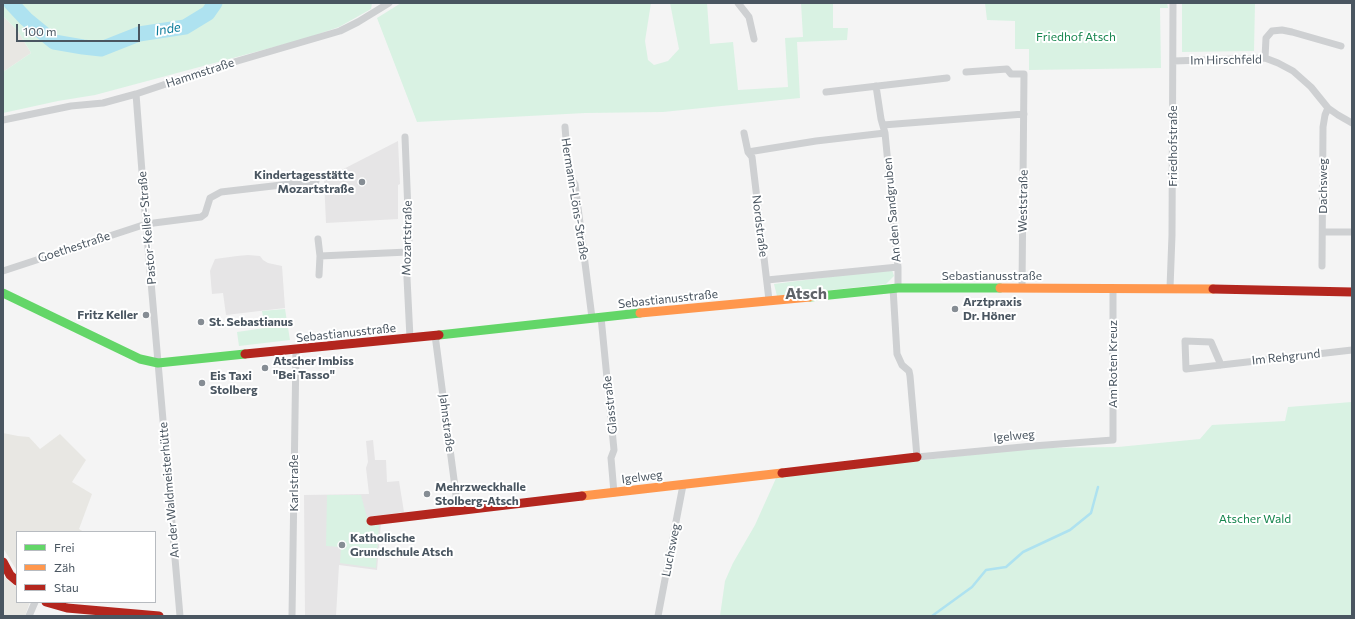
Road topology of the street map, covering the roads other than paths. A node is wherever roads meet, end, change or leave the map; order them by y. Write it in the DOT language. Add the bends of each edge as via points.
graph roads {
  1 [pos="389,3"];
  2 [pos="738,3"];
  3 [pos="1173,3"];
  4 [pos="754,39"];
  5 [pos="1341,46"];
  6 [pos="1265,58"];
  7 [pos="1173,61"];
  8 [pos="966,72"];
  9 [pos="947,78"];
  10 [pos="876,86"];
  11 [pos="826,92"];
  12 [pos="136,94"];
  13 [pos="1328,108"];
  14 [pos="1024,114"];
  15 [pos="3,120"];
  16 [pos="1352,123"];
  17 [pos="883,125"];
  18 [pos="564,128"];
  19 [pos="744,133"];
  20 [pos="884,133"];
  21 [pos="405,137"];
  22 [pos="748,152"];
  23 [pos="316,182"];
  24 [pos="146,224"];
  25 [pos="1323,232"];
  26 [pos="1352,232"];
  27 [pos="318,239"];
  28 [pos="408,252"];
  29 [pos="320,256"];
  30 [pos="1322,266"];
  31 [pos="898,267"];
  32 [pos="3,271"];
  33 [pos="319,275"];
  34 [pos="767,280"];
  35 [pos="896,288"];
  36 [pos="1022,288"];
  37 [pos="1170,288"];
  38 [pos="1113,289"];
  39 [pos="1352,292"];
  40 [pos="3,293"];
  41 [pos="770,300"];
  42 [pos="596,318"];
  43 [pos="435,335"];
  44 [pos="410,338"];
  45 [pos="296,350"];
  46 [pos="1352,350"];
  47 [pos="158,363"];
  48 [pos="1221,365"];
  49 [pos="1113,440"];
  50 [pos="917,457"];
  51 [pos="683,485"];
  52 [pos="614,493"];
  53 [pos="458,510"];
  54 [pos="371,520"];
  55 [pos="3,562"];
  56 [pos="16,580"];
  57 [pos="35,603"];
  58 [pos="50,603"];
  59 [pos="29,616"];
  60 [pos="159,616"];
  61 [pos="180,616"];
  62 [pos="292,616"];
  63 [pos="658,616"];
  1 -- 12 [label="street, Hammstraße" via="340,31"];
  2 -- 4 [label="street" via="749,17"];
  3 -- 7 [label="street, Friedhofstraße"];
  5 -- 6 [label="street" via="1292,32 1272,31 1266,38"];
  6 -- 7 [label="street, Im Hirschfeld"];
  6 -- 13 [label="street, Im Hirschfeld" via="1293,71 1311,87"];
  7 -- 37 [label="street, Friedhofstraße"];
  8 -- 14 [label="street, Weststraße" via="1007,69 1011,74 1024,74"];
  9 -- 10 [label="street"];
  10 -- 11 [label="street"];
  10 -- 17 [label="street, An den Sandgruben"];
  12 -- 15 [label="street, Hammstraße" via="103,103 71,106"];
  12 -- 24 [label="street, Pastor-Keller-Straße"];
  13 -- 16 [label="street, Im Hirschfeld"];
  13 -- 25 [label="street, Dachsweg" via="1323,127"];
  14 -- 17 [label="street"];
  14 -- 36 [label="street, Weststraße"];
  17 -- 20 [label="street, An den Sandgruben"];
  18 -- 42 [label="street, Hermann-Löns-Straße" via="569,176 575,184"];
  19 -- 22 [label="street, Nordstraße"];
  20 -- 22 [label="street"];
  20 -- 31 [label="street, An den Sandgruben"];
  21 -- 28 [label="street, Mozartstraße"];
  22 -- 34 [label="street, Nordstraße" via="752,158"];
  23 -- 24 [label="street, Goethestraße" via="221,192 210,198 203,216"];
  24 -- 32 [label="street, Goethestraße"];
  24 -- 47 [label="street, Pastor-Keller-Straße"];
  25 -- 26 [label="street"];
  25 -- 30 [label="street, Dachsweg"];
  27 -- 29 [label="street"];
  28 -- 29 [label="street"];
  28 -- 44 [label="street, Mozartstraße"];
  29 -- 33 [label="street"];
  31 -- 34 [label="street"];
  31 -- 35 [label="street, An den Sandgruben"];
  34 -- 41 [label="street, Nordstraße"];
  35 -- 36 [label="main road, Sebastianusstraße"];
  35 -- 41 [label="main road, Sebastianusstraße"];
  35 -- 50 [label="street" via="897,354 910,376"];
  36 -- 38 [label="main road, Sebastianusstraße"];
  37 -- 38 [label="main road, Sebastianusstraße"];
  37 -- 39 [label="main road, Sebastianusstraße"];
  38 -- 49 [label="street, Am Roten Kreuz"];
  40 -- 47 [label="main road, Sebastianusstraße" via="140,359"];
  41 -- 42 [label="main road, Sebastianusstraße"];
  42 -- 43 [label="main road, Sebastianusstraße"];
  42 -- 52 [label="street, Glasstraße" via="614,450 611,458"];
  43 -- 44 [label="main road, Sebastianusstraße"];
  43 -- 53 [label="street, Jahnstraße"];
  44 -- 45 [label="main road, Sebastianusstraße"];
  45 -- 47 [label="main road, Sebastianusstraße"];
  45 -- 62 [label="street, Karlstraße"];
  46 -- 48 [label="street, Im Rehgrund"];
  47 -- 61 [label="street, An der Waldmeisterhütte"];
  48 -- 48 [label="street, Im Rehgrund" via="1186,369 1185,341 1211,342"];
  49 -- 50 [label="street, Igelweg"];
  50 -- 51 [label="main road, Igelweg"];
  51 -- 52 [label="main road, Igelweg"];
  51 -- 63 [label="street, Luchsweg"];
  52 -- 53 [label="main road, Igelweg"];
  53 -- 54 [label="main road, Igelweg"];
  55 -- 56 [label="main road"];
  57 -- 59 [label="street"];
  58 -- 60 [label="main road" via="67,608"];
}
